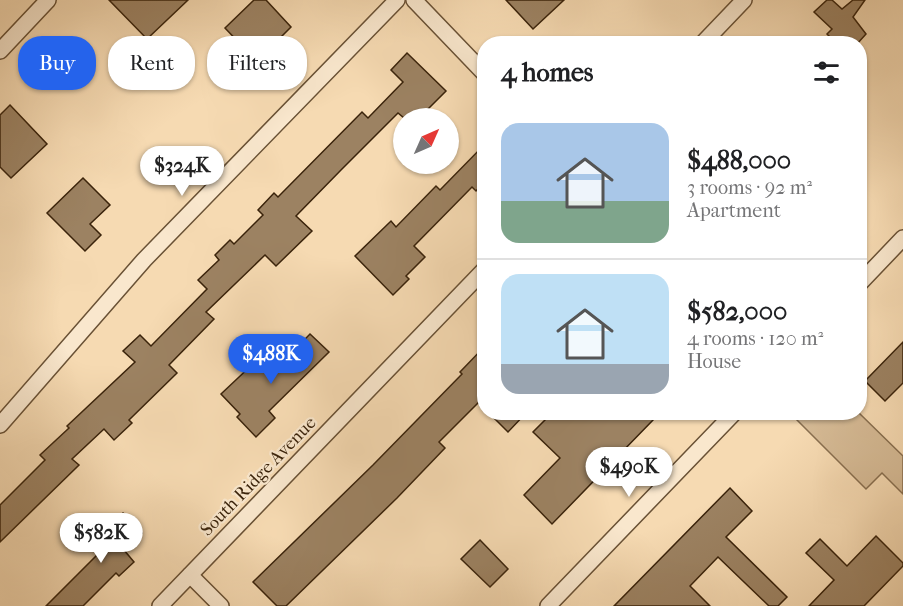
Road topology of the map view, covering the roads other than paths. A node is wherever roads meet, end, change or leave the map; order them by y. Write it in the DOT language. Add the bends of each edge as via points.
graph roads {
  1 [pos="48,0"];
  2 [pos="397,0"];
  3 [pos="414,0"];
  4 [pos="744,0"];
  5 [pos="710,36"];
  6 [pos="0,51"];
  7 [pos="477,66"];
  8 [pos="903,238"];
  9 [pos="867,276"];
  10 [pos="477,277"];
  11 [pos="727,420"];
  12 [pos="0,425"];
  13 [pos="190,575"];
  14 [pos="160,606"];
  15 [pos="221,606"];
  16 [pos="548,606"];
  1 -- 6 [label="street"];
  2 -- 12 [label="street" via="144,260"];
  3 -- 7 [label="street"];
  4 -- 5 [label="street"];
  8 -- 9 [label="street"];
  10 -- 13 [label="street, South Ridge Avenue"];
  11 -- 16 [label="street"];
  13 -- 14 [label="street, South Ridge Avenue"];
  13 -- 15 [label="street"];
}
